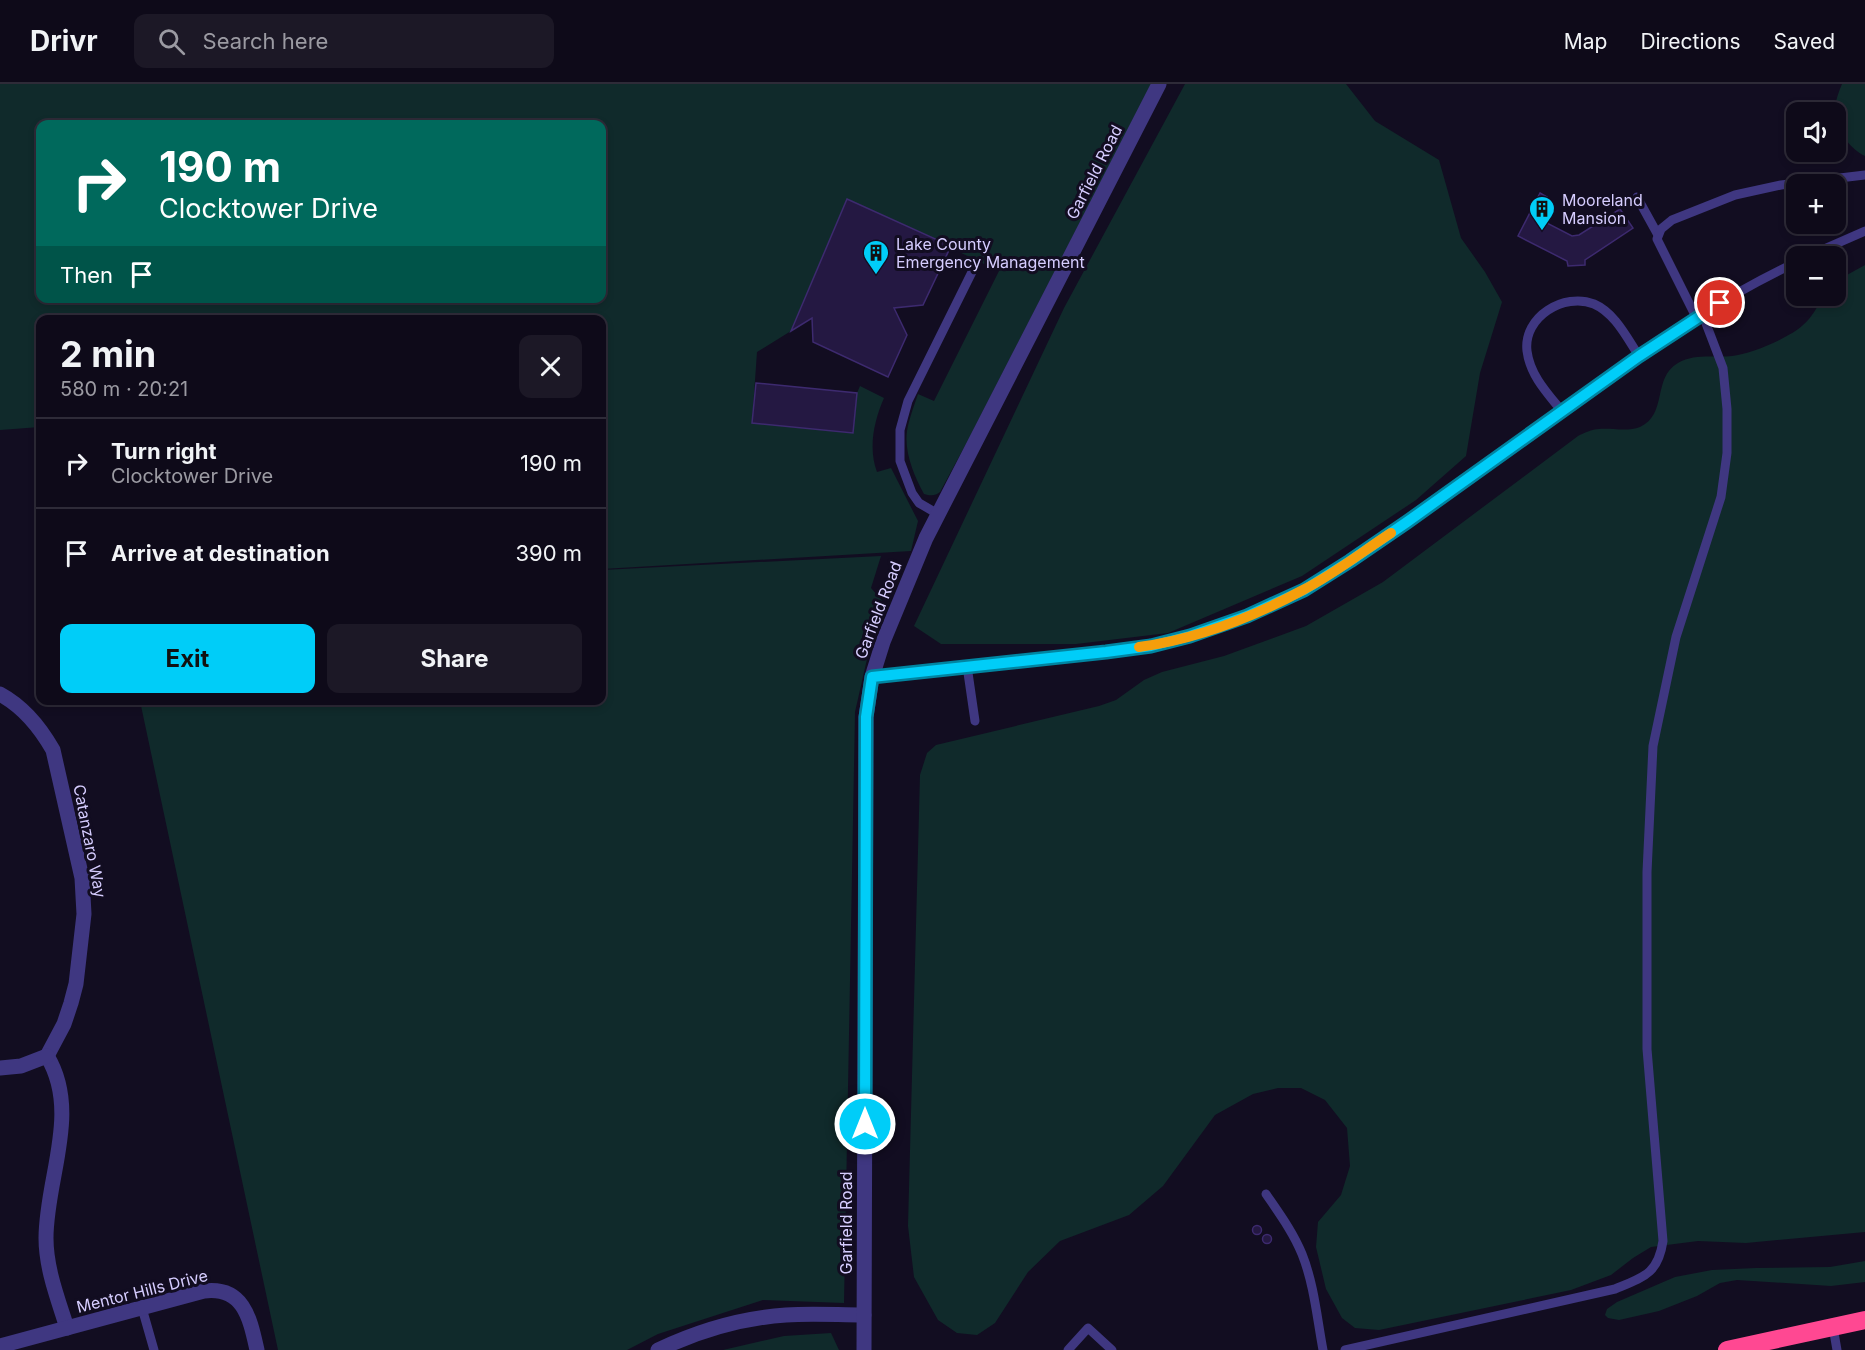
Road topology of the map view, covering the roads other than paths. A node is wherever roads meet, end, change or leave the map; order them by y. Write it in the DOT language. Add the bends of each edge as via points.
graph roads {
  1 [pos="1159,84"];
  2 [pos="1865,175"];
  3 [pos="1637,197"];
  4 [pos="1865,231"];
  5 [pos="1658,235"];
  6 [pos="1831,246"];
  7 [pos="1786,267"];
  8 [pos="972,272"];
  9 [pos="1699,315"];
  10 [pos="1639,356"];
  11 [pos="1561,410"];
  12 [pos="938,514"];
  13 [pos="967,666"];
  14 [pos="872,677"];
  15 [pos="0,694"];
  16 [pos="975,722"];
  17 [pos="47,1056"];
  18 [pos="0,1068"];
  19 [pos="1266,1194"];
  20 [pos="142,1308"];
  21 [pos="864,1315"];
  22 [pos="1865,1320"];
  23 [pos="1833,1327"];
  24 [pos="67,1328"];
  25 [pos="0,1346"];
  26 [pos="154,1350"];
  27 [pos="256,1350"];
  28 [pos="658,1350"];
  29 [pos="864,1350"];
  30 [pos="1068,1350"];
  31 [pos="1112,1350"];
  32 [pos="1323,1350"];
  33 [pos="1345,1350"];
  34 [pos="1727,1350"];
  35 [pos="1837,1350"];
  1 -- 12 [label="street, Garfield Road"];
  2 -- 5 [label="lane" via="1735,195 1672,220"];
  3 -- 5 [label="lane"];
  4 -- 6 [label="lane"];
  5 -- 9 [label="lane"];
  7 -- 9 [label="lane"];
  8 -- 12 [label="lane" via="908,400 900,430 900,461 912,493 919,503"];
  9 -- 10 [label="lane"];
  9 -- 33 [label="lane" via="1723,368 1727,453 1722,497 1676,637 1653,746 1647,872 1647,1049 1663,1241 1661,1257 1639,1279 1615,1289"];
  10 -- 11 [label="lane"];
  10 -- 11 [label="lane" via="1613,318 1594,304 1559,304 1544,313 1535,321 1527,350 1534,373"];
  11 -- 13 [label="lane" via="1350,561 1304,590 1247,616 1151,646"];
  12 -- 14 [label="street, Garfield Road"];
  13 -- 14 [label="lane"];
  13 -- 16 [label="lane"];
  14 -- 21 [label="street, Garfield Road" via="866,717"];
  15 -- 17 [label="street, Catanzaro Way" via="34,722 53,750 83,891 84,924 76,984 64,1024"];
  17 -- 18 [label="street" via="21,1066"];
  17 -- 24 [label="street" via="57,1075 62,1106 48,1204 46,1249"];
  19 -- 32 [label="lane" via="1289,1227 1302,1255"];
  20 -- 24 [label="street, Mentor Hills Drive"];
  20 -- 26 [label="lane"];
  20 -- 27 [label="street, Mentor Hills Drive" via="204,1291 224,1292 246,1310"];
  21 -- 28 [label="street" via="764,1317 714,1328"];
  21 -- 29 [label="street, Garfield Road"];
  22 -- 23 [label="highway"];
  23 -- 34 [label="highway"];
  23 -- 35 [label="lane"];
  24 -- 25 [label="street, Mentor Hills Drive"];
  30 -- 31 [label="lane" via="1088,1328"];
}
